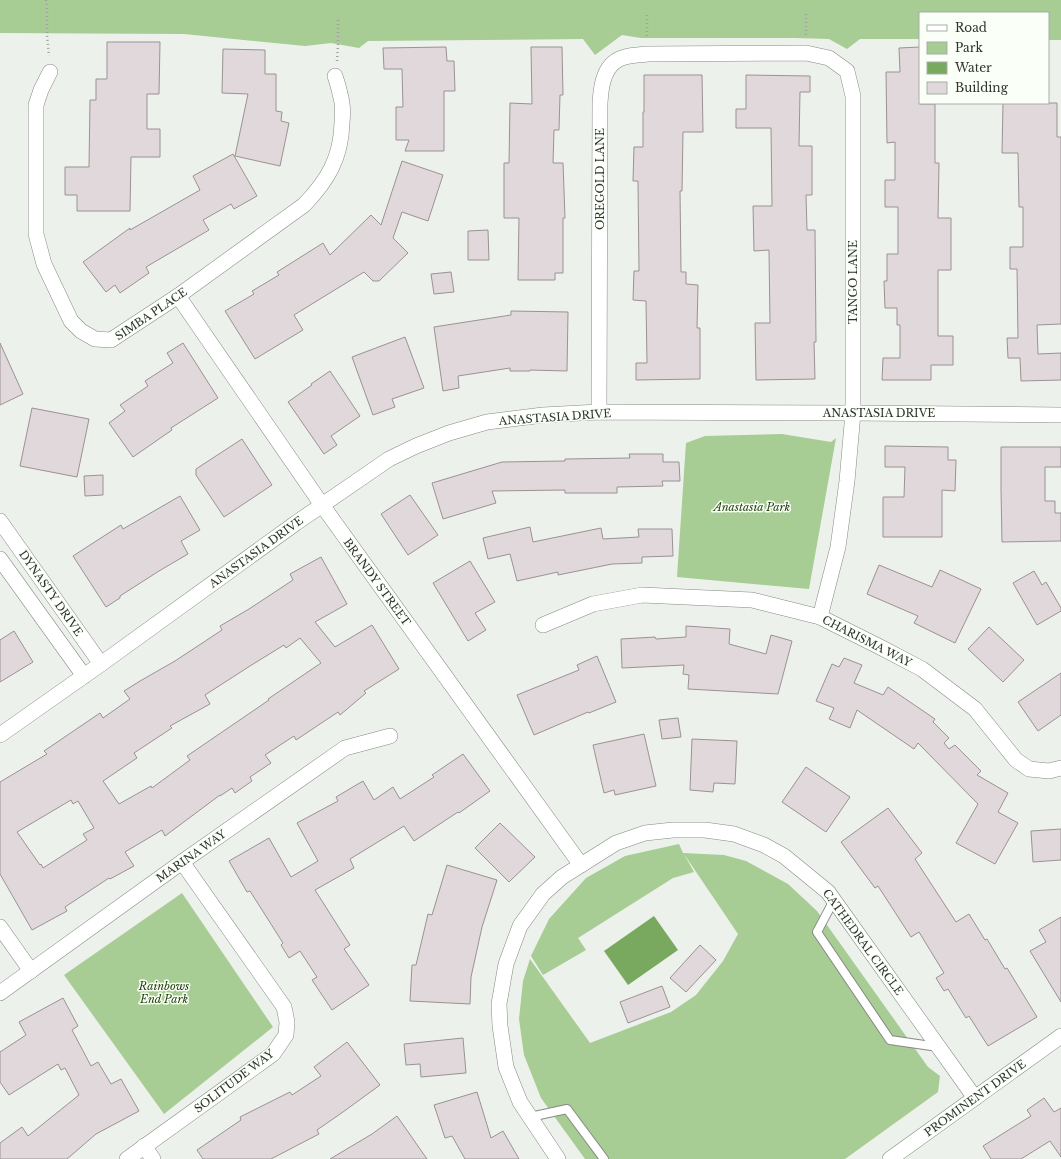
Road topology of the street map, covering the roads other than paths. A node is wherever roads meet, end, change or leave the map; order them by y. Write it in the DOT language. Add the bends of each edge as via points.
graph roads {
  1 [pos="725,53"];
  2 [pos="50,72"];
  3 [pos="335,76"];
  4 [pos="178,296"];
  5 [pos="599,412"];
  6 [pos="853,413"];
  7 [pos="1061,415"];
  8 [pos="322,505"];
  9 [pos="0,521"];
  10 [pos="0,560"];
  11 [pos="820,617"];
  12 [pos="542,625"];
  13 [pos="101,664"];
  14 [pos="84,676"];
  15 [pos="0,735"];
  16 [pos="390,736"];
  17 [pos="1061,768"];
  18 [pos="182,862"];
  19 [pos="580,865"];
  20 [pos="834,900"];
  21 [pos="0,927"];
  22 [pos="31,971"];
  23 [pos="0,993"];
  24 [pos="1061,1036"];
  25 [pos="940,1047"];
  26 [pos="976,1098"];
  27 [pos="530,1117"];
  28 [pos="144,1146"];
  29 [pos="127,1159"];
  30 [pos="153,1159"];
  31 [pos="558,1159"];
  32 [pos="604,1159"];
  33 [pos="890,1159"];
  1 -- 5 [label="street, OREGOLD LANE" via="647,54 625,57 613,63 601,85"];
  1 -- 6 [label="street, TANGO LANE" via="806,53 829,58 847,71 853,96"];
  2 -- 4 [label="street, SIMBA PLACE" via="36,105 36,234 44,264 71,321 81,331 96,339 111,340"];
  3 -- 4 [label="street, SIMBA PLACE" via="341,96 342,134 334,164 318,191 304,205"];
  4 -- 8 [label="street, BRANDY STREET"];
  5 -- 6 [label="street, ANASTASIA DRIVE"];
  5 -- 8 [label="street, ANASTASIA DRIVE" via="487,422 449,433 389,459"];
  6 -- 7 [label="street, ANASTASIA DRIVE"];
  6 -- 11 [label="street, TANGO LANE" via="838,547"];
  8 -- 13 [label="street, ANASTASIA DRIVE"];
  8 -- 19 [label="street, BRANDY STREET"];
  9 -- 13 [label="street, DYNASTY DRIVE"];
  10 -- 14 [label="street, DYNASTY DRIVE"];
  11 -- 12 [label="street, CHARISMA WAY" via="752,600 642,595 593,604"];
  11 -- 17 [label="street, CHARISMA WAY" via="922,669 975,709 1016,760 1030,769"];
  13 -- 14 [label="street, ANASTASIA DRIVE"];
  14 -- 15 [label="street, ANASTASIA DRIVE"];
  16 -- 18 [label="street, MARINA WAY" via="345,748"];
  18 -- 22 [label="street, MARINA WAY"];
  18 -- 28 [label="street, SOLITUDE WAY" via="284,1007 286,1035 273,1054"];
  19 -- 20 [label="street, CATHEDRAL CIRCLE" via="616,843 645,833 672,830 720,832 764,844 804,871"];
  19 -- 27 [label="street, CATHEDRAL CIRCLE" via="543,894 520,926 506,964 499,1004 506,1067 520,1102"];
  20 -- 25 [label="street, CATHEDRAL CIRCLE"];
  20 -- 25 [label="lane" via="817,932 890,1040"];
  21 -- 22 [label="street"];
  22 -- 23 [label="street, MARINA WAY"];
  24 -- 26 [label="street, PROMINENT DRIVE"];
  25 -- 26 [label="street, CATHEDRAL CIRCLE"];
  26 -- 33 [label="street, PROMINENT DRIVE"];
  27 -- 31 [label="street, CATHEDRAL CIRCLE"];
  27 -- 32 [label="lane" via="567,1108"];
  28 -- 29 [label="street, SOLITUDE WAY"];
  28 -- 30 [label="street"];
}
